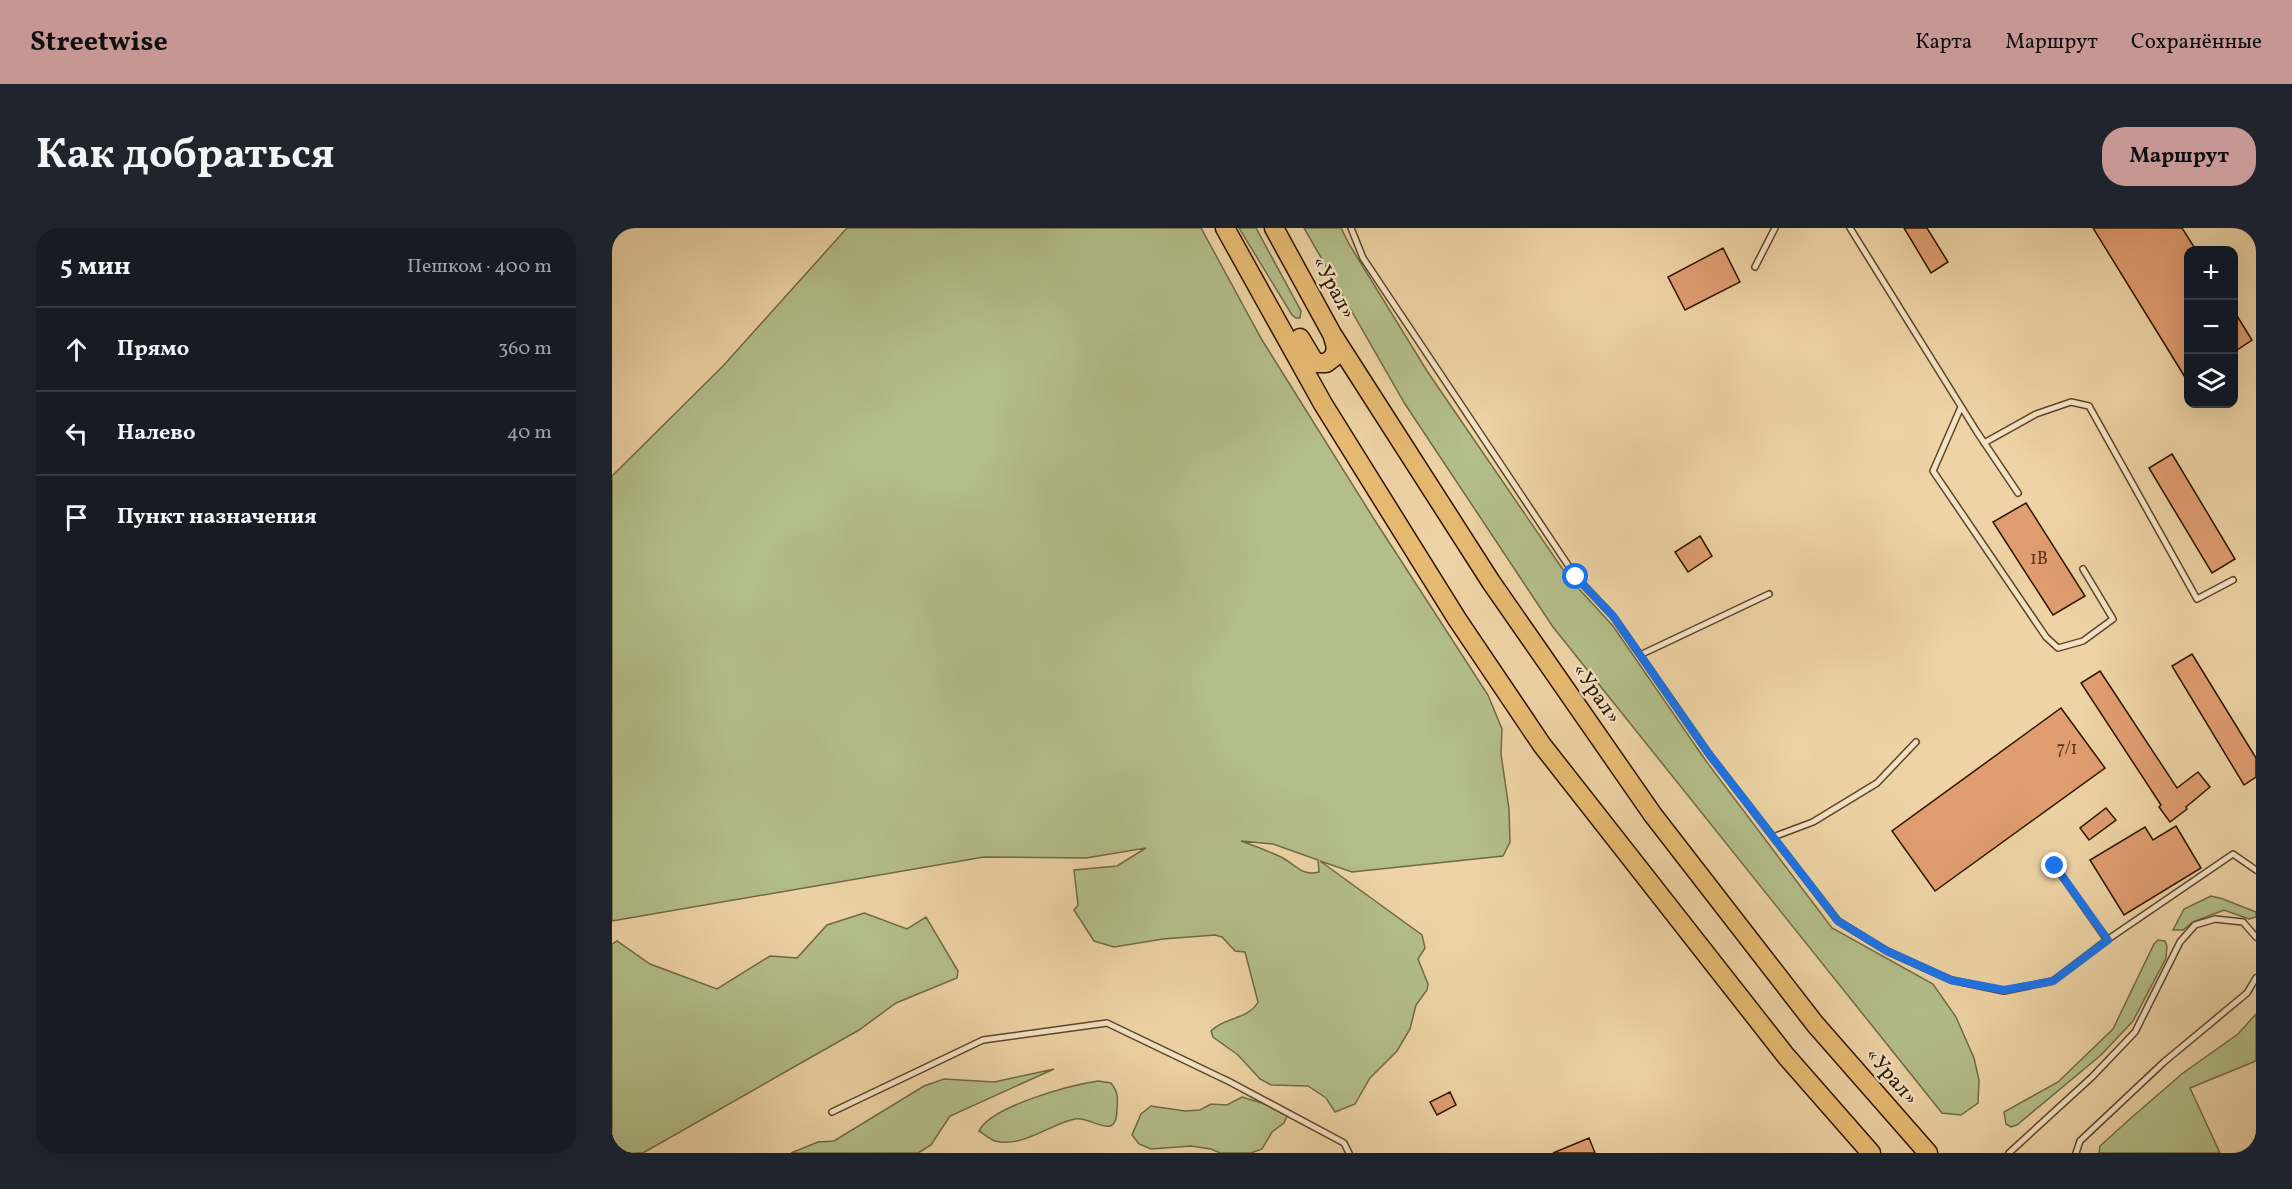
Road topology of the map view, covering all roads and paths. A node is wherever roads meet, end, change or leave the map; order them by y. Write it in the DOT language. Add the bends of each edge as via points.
graph roads {
  1 [pos="1225,228"];
  2 [pos="1274,228"];
  3 [pos="1351,228"];
  4 [pos="1775,228"];
  5 [pos="1850,228"];
  6 [pos="1755,267"];
  7 [pos="1265,299"];
  8 [pos="1332,334"];
  9 [pos="1961,406"];
  10 [pos="1984,443"];
  11 [pos="2018,493"];
  12 [pos="2083,569"];
  13 [pos="2233,580"];
  14 [pos="1769,594"];
  15 [pos="1640,655"];
  16 [pos="1916,742"];
  17 [pos="1773,837"];
  18 [pos="2055,866"];
  19 [pos="2256,870"];
  20 [pos="2256,937"];
  21 [pos="2108,940"];
  22 [pos="2256,978"];
  23 [pos="832,1112"];
  24 [pos="1348,1153"];
  25 [pos="1871,1153"];
  26 [pos="1928,1153"];
  27 [pos="2008,1153"];
  28 [pos="2076,1153"];
  1 -- 7 [label="main road"];
  2 -- 8 [label="main road, «Урал»"];
  3 -- 15 [label="lane" via="1363,258 1576,577 1613,616"];
  4 -- 6 [label="lane"];
  5 -- 9 [label="lane"];
  7 -- 8 [label="main road" via="1287,317 1315,363 1326,363 1334,357"];
  7 -- 25 [label="main road" via="1335,423 1457,619 1542,745 1786,1056"];
  8 -- 26 [label="main road, «Урал»" via="1491,582 1653,815 1815,1024"];
  9 -- 10 [label="lane"];
  9 -- 12 [label="lane" via="1933,471 2046,637 2058,648 2083,640 2114,619"];
  10 -- 11 [label="lane"];
  10 -- 13 [label="lane" via="2045,411 2071,402 2089,406 2197,599"];
  14 -- 15 [label="lane"];
  15 -- 17 [label="lane"];
  16 -- 17 [label="lane" via="1877,783 1813,822"];
  17 -- 21 [label="lane" via="1838,921 1887,951 1951,980 2004,990 2053,981"];
  18 -- 21 [label="lane"];
  19 -- 21 [label="lane" via="2233,854"];
  20 -- 27 [label="lane" via="2243,922 2216,919 2195,926 2180,942 2135,1032"];
  22 -- 28 [label="lane" via="2247,993 2164,1062 2080,1141"];
  23 -- 24 [label="lane" via="983,1040 1107,1023 1344,1143"];
}
